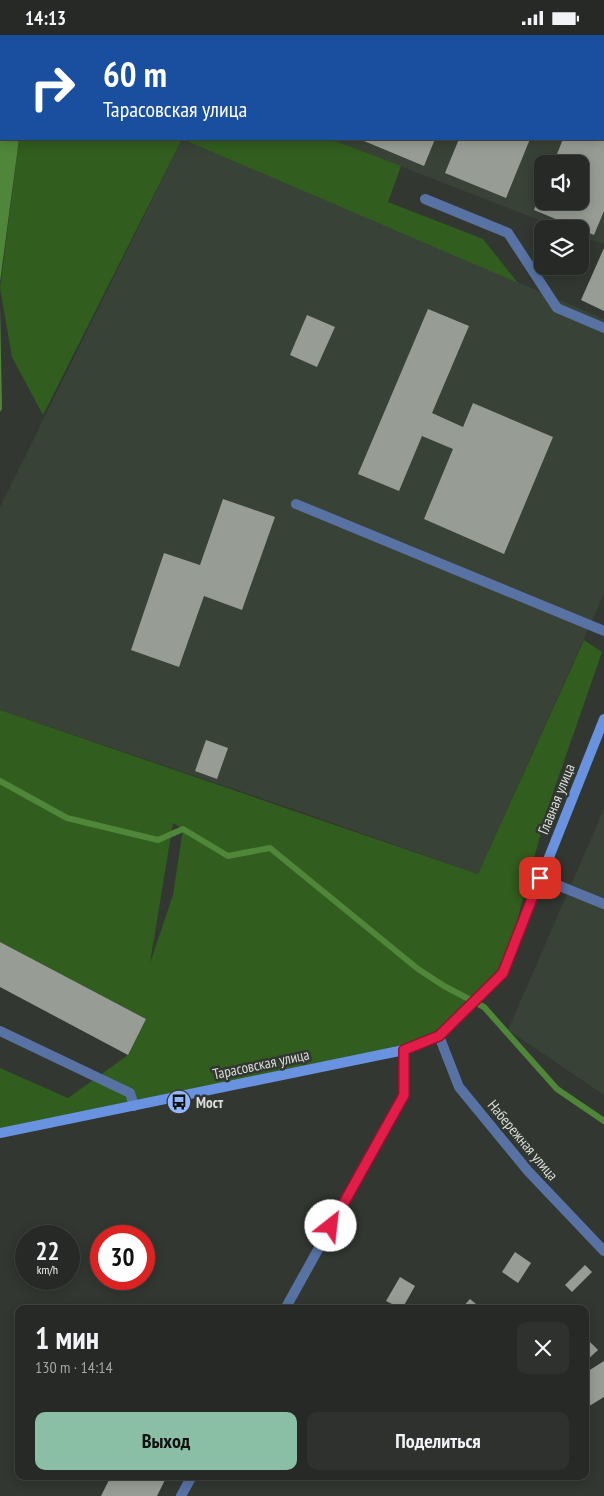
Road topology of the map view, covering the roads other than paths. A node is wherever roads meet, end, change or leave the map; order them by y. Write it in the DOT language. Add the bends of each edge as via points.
graph roads {
  1 [pos="424,199"];
  2 [pos="604,328"];
  3 [pos="296,504"];
  4 [pos="604,631"];
  5 [pos="604,719"];
  6 [pos="540,878"];
  7 [pos="604,904"];
  8 [pos="503,973"];
  9 [pos="0,1031"];
  10 [pos="439,1036"];
  11 [pos="404,1050"];
  12 [pos="134,1106"];
  13 [pos="0,1133"];
  14 [pos="604,1251"];
  15 [pos="287,1305"];
  16 [pos="190,1480"];
  17 [pos="181,1496"];
  1 -- 2 [label="street" via="508,233 557,308"];
  3 -- 4 [label="street"];
  5 -- 6 [label="main road, Главная улица"];
  6 -- 7 [label="street"];
  6 -- 8 [label="main road, Главная улица"];
  8 -- 10 [label="main road, Тарасовская улица"];
  9 -- 12 [label="street" via="130,1093"];
  10 -- 11 [label="main road, Тарасовская улица"];
  10 -- 14 [label="street, Набережная улица" via="459,1087 528,1171"];
  11 -- 12 [label="main road, Тарасовская улица"];
  11 -- 15 [label="street" via="404,1095"];
  12 -- 13 [label="main road, Тарасовская улица"];
  16 -- 17 [label="street"];
}
